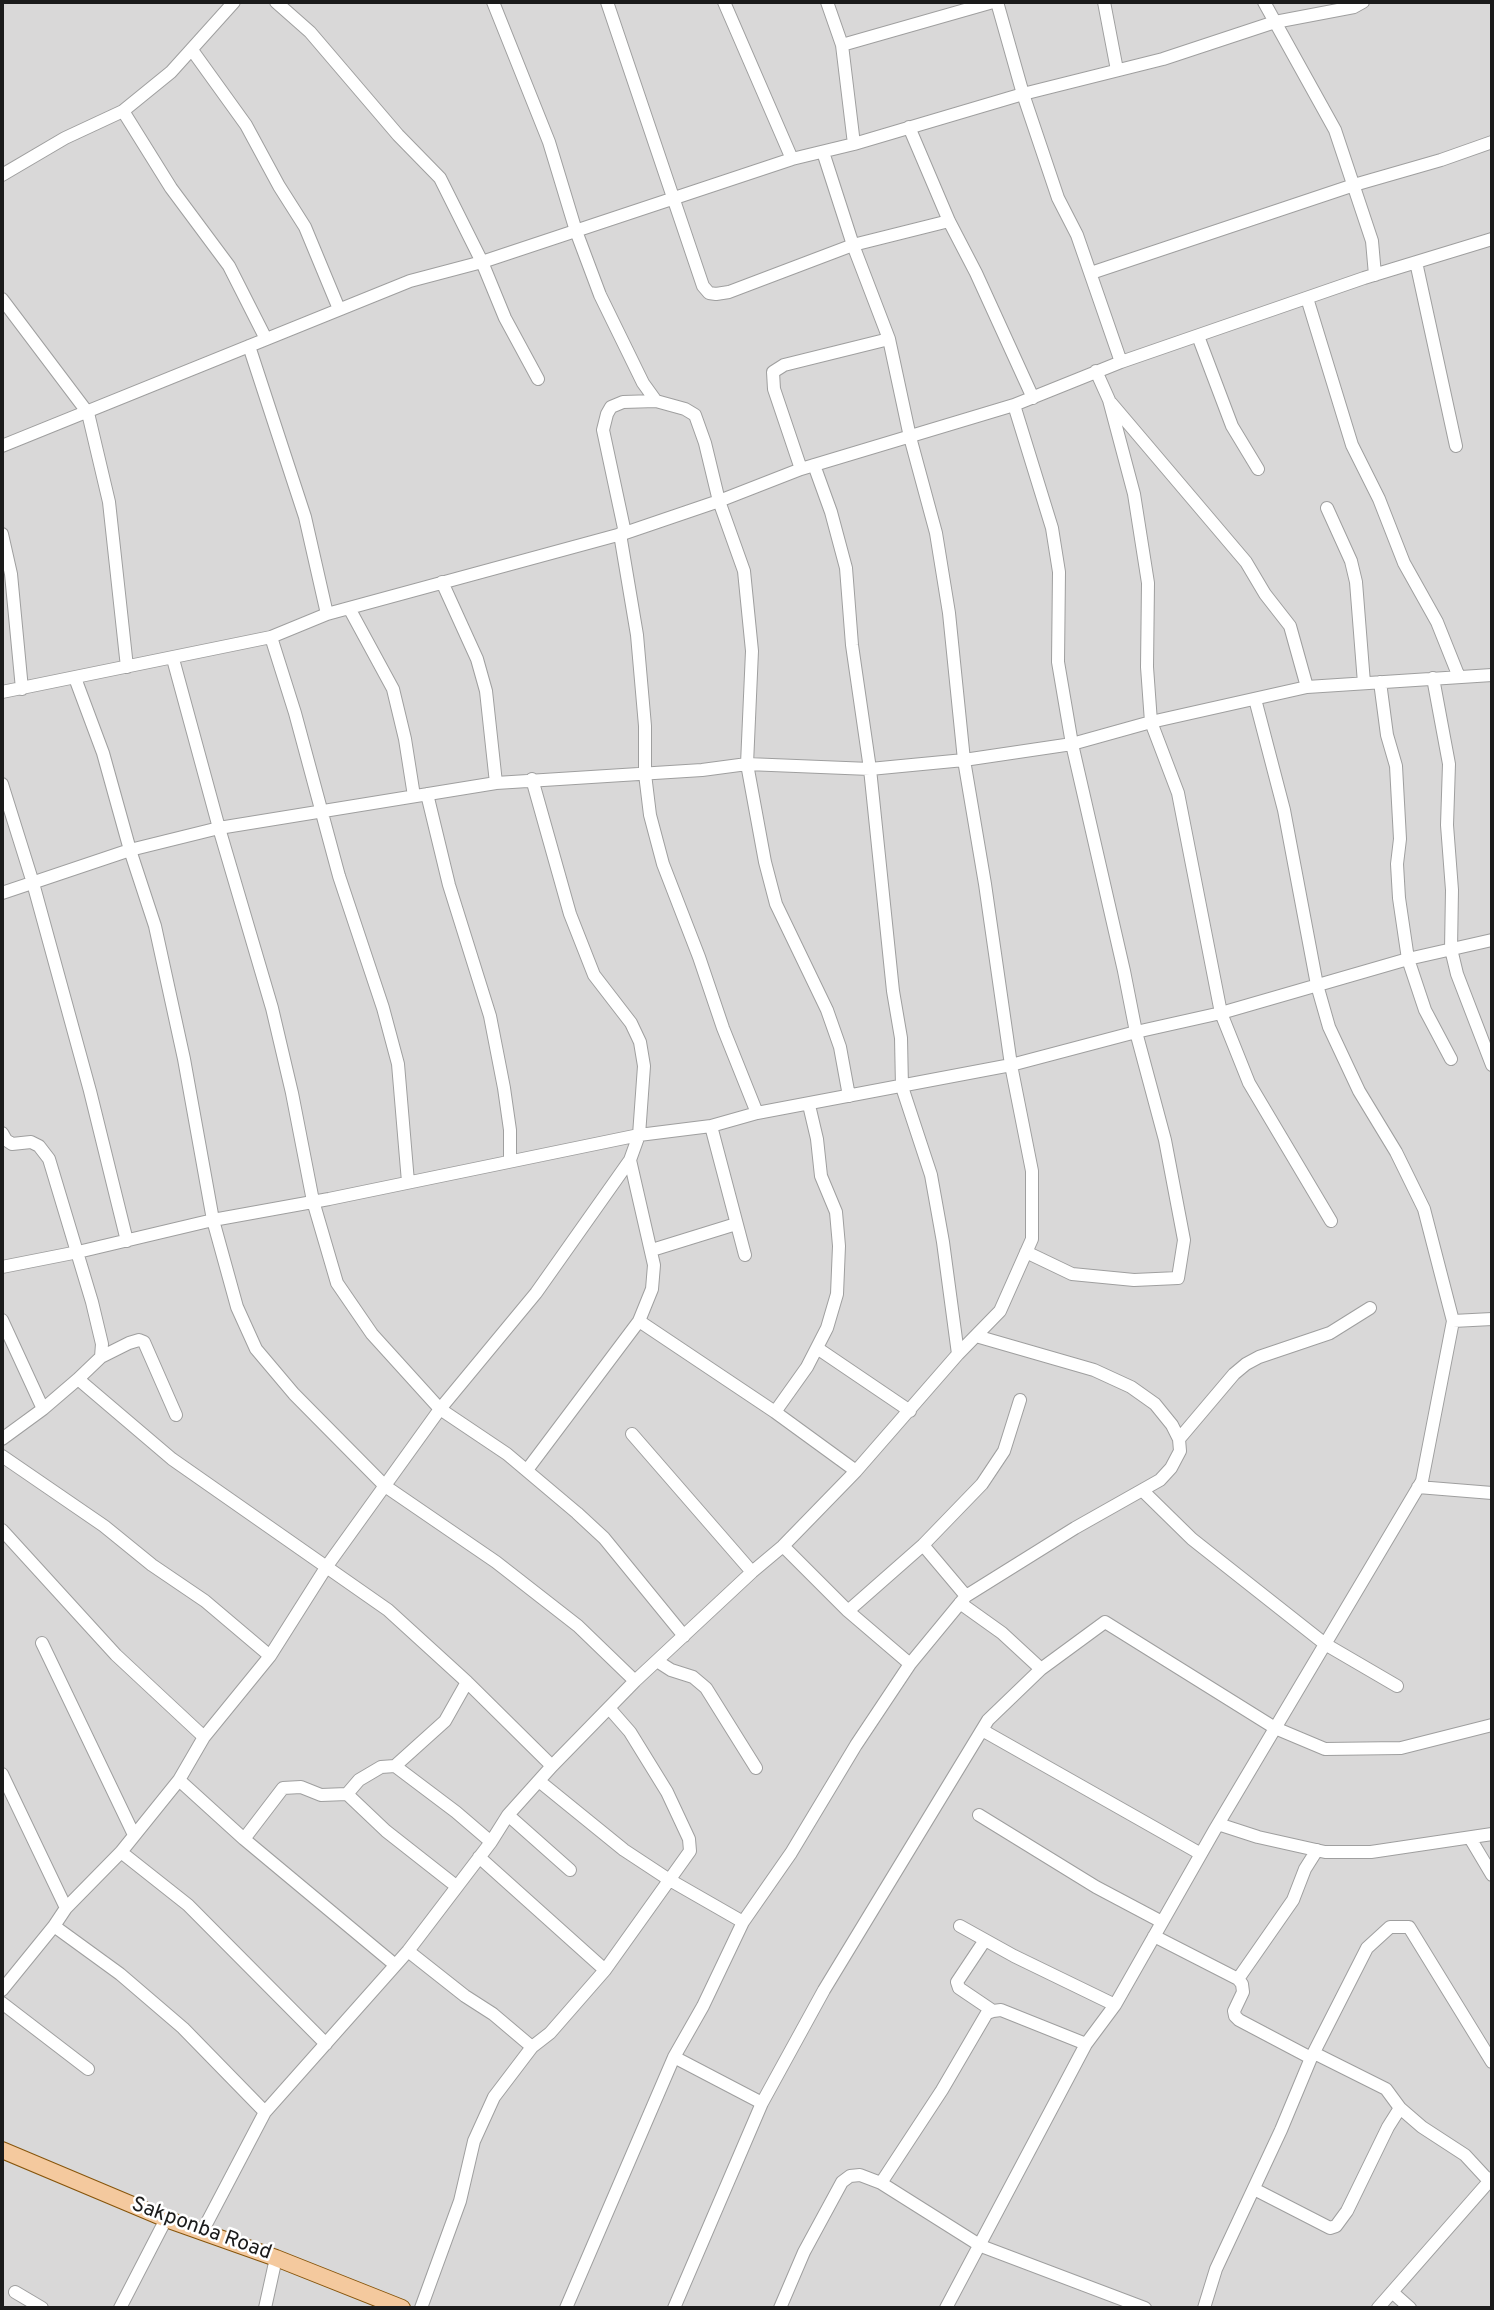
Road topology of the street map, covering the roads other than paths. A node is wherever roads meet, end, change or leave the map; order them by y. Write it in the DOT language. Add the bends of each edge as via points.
graph roads {
  1 [pos="234,2"];
  2 [pos="276,2"];
  3 [pos="493,2"];
  4 [pos="607,2"];
  5 [pos="723,2"];
  6 [pos="827,2"];
  7 [pos="995,2"];
  8 [pos="1104,2"];
  9 [pos="1265,2"];
  10 [pos="1363,2"];
  11 [pos="1275,22"];
  12 [pos="842,45"];
  13 [pos="192,50"];
  14 [pos="1117,70"];
  15 [pos="1023,94"];
  16 [pos="123,111"];
  17 [pos="909,127"];
  18 [pos="1492,142"];
  19 [pos="854,144"];
  20 [pos="823,152"];
  21 [pos="792,159"];
  22 [pos="2,175"];
  23 [pos="1354,185"];
  24 [pos="674,199"];
  25 [pos="949,220"];
  26 [pos="576,231"];
  27 [pos="1492,239"];
  28 [pos="853,245"];
  29 [pos="482,262"];
  30 [pos="1416,262"];
  31 [pos="1091,273"];
  32 [pos="1374,275"];
  33 [pos="1307,298"];
  34 [pos="2,299"];
  35 [pos="339,309"];
  36 [pos="1198,336"];
  37 [pos="266,339"];
  38 [pos="889,339"];
  39 [pos="249,346"];
  40 [pos="1121,362"];
  41 [pos="1096,371"];
  42 [pos="538,379"];
  43 [pos="1033,398"];
  44 [pos="1109,400"];
  45 [pos="656,401"];
  46 [pos="1014,405"];
  47 [pos="88,412"];
  48 [pos="910,437"];
  49 [pos="2,446"];
  50 [pos="1456,446"];
  51 [pos="814,464"];
  52 [pos="801,469"];
  53 [pos="1258,469"];
  54 [pos="719,501"];
  55 [pos="1327,508"];
  56 [pos="622,533"];
  57 [pos="2,534"];
  58 [pos="442,582"];
  59 [pos="349,608"];
  60 [pos="327,614"];
  61 [pos="271,637"];
  62 [pos="173,659"];
  63 [pos="127,667"];
  64 [pos="1492,675"];
  65 [pos="1459,677"];
  66 [pos="75,678"];
  67 [pos="1433,678"];
  68 [pos="1380,682"];
  69 [pos="1364,683"];
  70 [pos="1307,687"];
  71 [pos="22,689"];
  72 [pos="2,692"];
  73 [pos="1255,699"];
  74 [pos="1151,722"];
  75 [pos="1072,744"];
  76 [pos="964,760"];
  77 [pos="747,764"];
  78 [pos="870,769"];
  79 [pos="645,774"];
  80 [pos="532,779"];
  81 [pos="496,783"];
  82 [pos="2,784"];
  83 [pos="420,795"];
  84 [pos="321,811"];
  85 [pos="219,828"];
  86 [pos="131,850"];
  87 [pos="33,883"];
  88 [pos="2,893"];
  89 [pos="1492,940"];
  90 [pos="1451,949"];
  91 [pos="1408,958"];
  92 [pos="1317,985"];
  93 [pos="1221,1013"];
  94 [pos="1136,1032"];
  95 [pos="1451,1059"];
  96 [pos="1011,1065"];
  97 [pos="1492,1065"];
  98 [pos="902,1087"];
  99 [pos="849,1096"];
  100 [pos="809,1105"];
  101 [pos="757,1113"];
  102 [pos="711,1126"];
  103 [pos="2,1133"];
  104 [pos="639,1135"];
  105 [pos="630,1160"];
  106 [pos="510,1161"];
  107 [pos="408,1182"];
  108 [pos="313,1201"];
  109 [pos="214,1220"];
  110 [pos="1331,1221"];
  111 [pos="736,1224"];
  112 [pos="127,1241"];
  113 [pos="652,1250"];
  114 [pos="78,1252"];
  115 [pos="1026,1252"];
  116 [pos="745,1255"];
  117 [pos="2,1267"];
  118 [pos="1370,1308"];
  119 [pos="1492,1319"];
  120 [pos="2,1321"];
  121 [pos="639,1321"];
  122 [pos="1452,1321"];
  123 [pos="976,1336"];
  124 [pos="817,1348"];
  125 [pos="958,1354"];
  126 [pos="101,1357"];
  127 [pos="78,1380"];
  128 [pos="1020,1400"];
  129 [pos="43,1409"];
  130 [pos="440,1409"];
  131 [pos="910,1411"];
  132 [pos="775,1412"];
  133 [pos="176,1415"];
  134 [pos="632,1434"];
  135 [pos="2,1439"];
  136 [pos="1179,1439"];
  137 [pos="2,1456"];
  138 [pos="527,1470"];
  139 [pos="856,1471"];
  140 [pos="385,1486"];
  141 [pos="1418,1487"];
  142 [pos="1143,1491"];
  143 [pos="1492,1493"];
  144 [pos="2,1530"];
  145 [pos="923,1545"];
  146 [pos="783,1546"];
  147 [pos="327,1566"];
  148 [pos="752,1572"];
  149 [pos="963,1600"];
  150 [pos="848,1611"];
  151 [pos="684,1636"];
  152 [pos="42,1643"];
  153 [pos="1325,1644"];
  154 [pos="270,1656"];
  155 [pos="657,1661"];
  156 [pos="910,1664"];
  157 [pos="1041,1669"];
  158 [pos="635,1681"];
  159 [pos="467,1682"];
  160 [pos="1397,1686"];
  161 [pos="609,1708"];
  162 [pos="1492,1724"];
  163 [pos="1275,1728"];
  164 [pos="982,1730"];
  165 [pos="204,1737"];
  166 [pos="395,1766"];
  167 [pos="552,1766"];
  168 [pos="756,1768"];
  169 [pos="2,1774"];
  170 [pos="179,1780"];
  171 [pos="538,1781"];
  172 [pos="346,1794"];
  173 [pos="508,1815"];
  174 [pos="979,1815"];
  175 [pos="1218,1824"];
  176 [pos="1492,1834"];
  177 [pos="134,1835"];
  178 [pos="1471,1838"];
  179 [pos="244,1839"];
  180 [pos="491,1842"];
  181 [pos="1317,1850"];
  182 [pos="121,1852"];
  183 [pos="1201,1854"];
  184 [pos="479,1857"];
  185 [pos="570,1870"];
  186 [pos="1492,1875"];
  187 [pos="667,1879"];
  188 [pos="456,1885"];
  189 [pos="66,1908"];
  190 [pos="743,1922"];
  191 [pos="1162,1922"];
  192 [pos="54,1926"];
  193 [pos="960,1926"];
  194 [pos="1154,1936"];
  195 [pos="985,1940"];
  196 [pos="408,1951"];
  197 [pos="394,1965"];
  198 [pos="605,1970"];
  199 [pos="1238,1979"];
  200 [pos="2,1990"];
  201 [pos="2,2003"];
  202 [pos="1115,2005"];
  203 [pos="993,2011"];
  204 [pos="326,2044"];
  205 [pos="1086,2044"];
  206 [pos="532,2048"];
  207 [pos="1313,2055"];
  208 [pos="674,2057"];
  209 [pos="1492,2062"];
  210 [pos="88,2070"];
  211 [pos="762,2103"];
  212 [pos="1400,2108"];
  213 [pos="265,2112"];
  214 [pos="2,2150"];
  215 [pos="1491,2180"];
  216 [pos="881,2183"];
  217 [pos="1254,2189"];
  218 [pos="166,2219"];
  219 [pos="202,2232"];
  220 [pos="981,2246"];
  221 [pos="276,2258"];
  222 [pos="15,2292"];
  223 [pos="1392,2292"];
  224 [pos="370,2302"];
  225 [pos="42,2308"];
  226 [pos="120,2308"];
  227 [pos="265,2308"];
  228 [pos="402,2308"];
  229 [pos="421,2308"];
  230 [pos="566,2308"];
  231 [pos="674,2308"];
  232 [pos="780,2308"];
  233 [pos="946,2308"];
  234 [pos="1145,2308"];
  235 [pos="1204,2308"];
  236 [pos="1378,2308"];
  237 [pos="1410,2308"];
  1 -- 13 [label="street"];
  2 -- 29 [label="street" via="310,32 440,178"];
  3 -- 26 [label="street" via="549,142"];
  4 -- 24 [label="street"];
  5 -- 21 [label="street"];
  6 -- 12 [label="street"];
  7 -- 12 [label="street"];
  7 -- 15 [label="street"];
  8 -- 14 [label="street"];
  9 -- 11 [label="street"];
  10 -- 11 [label="street"];
  11 -- 14 [label="street"];
  11 -- 23 [label="street" via="1335,130"];
  12 -- 19 [label="street"];
  13 -- 16 [label="street"];
  13 -- 35 [label="street" via="246,125 305,227"];
  14 -- 15 [label="street"];
  15 -- 17 [label="street"];
  15 -- 31 [label="street" via="1058,198"];
  16 -- 22 [label="street"];
  16 -- 37 [label="street" via="171,188 229,266"];
  17 -- 19 [label="street"];
  17 -- 25 [label="street"];
  18 -- 23 [label="street"];
  19 -- 20 [label="street"];
  20 -- 21 [label="street"];
  20 -- 28 [label="street"];
  21 -- 24 [label="street"];
  23 -- 31 [label="street"];
  23 -- 32 [label="street" via="1372,241"];
  24 -- 26 [label="street"];
  24 -- 28 [label="street" via="709,293 729,292"];
  25 -- 28 [label="street"];
  25 -- 43 [label="street"];
  26 -- 29 [label="street"];
  26 -- 45 [label="street" via="600,295"];
  27 -- 30 [label="street"];
  28 -- 38 [label="street"];
  29 -- 35 [label="street" via="410,281"];
  29 -- 42 [label="street"];
  30 -- 32 [label="street"];
  30 -- 50 [label="street"];
  31 -- 40 [label="street"];
  32 -- 33 [label="street"];
  33 -- 36 [label="street"];
  33 -- 65 [label="street" via="1352,445"];
  34 -- 47 [label="street"];
  35 -- 37 [label="street"];
  36 -- 40 [label="street"];
  36 -- 53 [label="street" via="1232,426"];
  37 -- 39 [label="street"];
  38 -- 48 [label="street"];
  38 -- 52 [label="street" via="784,365 773,372 774,390"];
  39 -- 47 [label="street"];
  39 -- 60 [label="street" via="305,517"];
  40 -- 41 [label="street"];
  41 -- 43 [label="street"];
  41 -- 44 [label="street"];
  43 -- 46 [label="street"];
  44 -- 70 [label="street" via="1246,562 1290,626"];
  44 -- 74 [label="street" via="1134,494 1148,583"];
  45 -- 54 [label="street" via="695,415"];
  45 -- 56 [label="street" via="623,402 611,407 604,422"];
  46 -- 48 [label="street"];
  46 -- 75 [label="street" via="1052,528 1059,572 1058,662"];
  47 -- 49 [label="street"];
  47 -- 63 [label="street" via="109,502"];
  48 -- 51 [label="street"];
  48 -- 76 [label="street" via="936,533"];
  51 -- 52 [label="street"];
  51 -- 78 [label="street" via="846,568"];
  52 -- 54 [label="street"];
  54 -- 56 [label="street"];
  54 -- 77 [label="street" via="744,571 752,651"];
  55 -- 69 [label="street" via="1356,582"];
  56 -- 58 [label="street"];
  56 -- 79 [label="street" via="637,635"];
  57 -- 71 [label="street" via="11,574"];
  58 -- 59 [label="street"];
  58 -- 81 [label="street" via="477,659 486,691"];
  59 -- 60 [label="street"];
  59 -- 83 [label="street" via="393,689"];
  60 -- 61 [label="street"];
  61 -- 62 [label="street"];
  61 -- 84 [label="street"];
  62 -- 63 [label="street"];
  62 -- 85 [label="street"];
  63 -- 66 [label="street"];
  64 -- 65 [label="street"];
  65 -- 67 [label="street"];
  66 -- 71 [label="street"];
  66 -- 86 [label="street"];
  67 -- 68 [label="street"];
  67 -- 90 [label="street" via="1449,764"];
  68 -- 69 [label="street"];
  68 -- 91 [label="street" via="1396,766 1399,898"];
  69 -- 70 [label="street"];
  70 -- 73 [label="street"];
  71 -- 72 [label="street"];
  73 -- 74 [label="street"];
  73 -- 92 [label="street" via="1284,810"];
  74 -- 75 [label="street"];
  74 -- 93 [label="street" via="1178,793"];
  75 -- 76 [label="street"];
  75 -- 94 [label="street"];
  76 -- 78 [label="street"];
  76 -- 96 [label="street"];
  77 -- 78 [label="street"];
  77 -- 79 [label="street"];
  77 -- 99 [label="street" via="775,904 827,1010"];
  78 -- 98 [label="street" via="901,1038"];
  79 -- 80 [label="street"];
  79 -- 101 [label="street" via="663,864"];
  80 -- 81 [label="street"];
  80 -- 104 [label="street" via="570,914 594,975 640,1042 644,1066"];
  81 -- 83 [label="street"];
  82 -- 87 [label="street"];
  83 -- 84 [label="street"];
  83 -- 106 [label="street" via="490,1016 510,1130"];
  84 -- 85 [label="street"];
  84 -- 107 [label="street" via="398,1064"];
  85 -- 86 [label="street"];
  85 -- 108 [label="street" via="272,1008"];
  86 -- 87 [label="street"];
  86 -- 109 [label="street" via="155,926"];
  87 -- 88 [label="street"];
  87 -- 112 [label="street"];
  89 -- 90 [label="street"];
  90 -- 91 [label="street"];
  90 -- 97 [label="street"];
  91 -- 92 [label="street"];
  91 -- 95 [label="street" via="1425,1010"];
  92 -- 93 [label="street"];
  92 -- 122 [label="street" via="1329,1027 1359,1091 1424,1209"];
  93 -- 94 [label="street"];
  93 -- 110 [label="street" via="1249,1083"];
  94 -- 96 [label="street"];
  94 -- 115 [label="street" via="1180,1210 1184,1240 1178,1278 1134,1280 1072,1274"];
  96 -- 98 [label="street"];
  96 -- 115 [label="street" via="1032,1171 1032,1239"];
  98 -- 99 [label="street"];
  98 -- 125 [label="street" via="930,1175"];
  99 -- 100 [label="street"];
  100 -- 101 [label="street"];
  100 -- 124 [label="street" via="821,1176 836,1212 839,1246 837,1294"];
  101 -- 102 [label="street"];
  102 -- 104 [label="street"];
  102 -- 111 [label="street"];
  103 -- 114 [label="street" via="12,1144 32,1142 45,1152"];
  104 -- 105 [label="street"];
  104 -- 106 [label="street"];
  105 -- 113 [label="street"];
  105 -- 130 [label="street" via="536,1293"];
  106 -- 107 [label="street"];
  107 -- 108 [label="street"];
  108 -- 109 [label="street"];
  108 -- 130 [label="street" via="337,1283 372,1334"];
  109 -- 112 [label="street"];
  109 -- 140 [label="street" via="237,1307 256,1349"];
  111 -- 113 [label="street"];
  111 -- 116 [label="street"];
  112 -- 114 [label="street"];
  113 -- 121 [label="street" via="652,1289"];
  114 -- 117 [label="street"];
  114 -- 126 [label="street" via="102,1344"];
  115 -- 123 [label="street" via="1000,1311"];
  118 -- 136 [label="street" via="1330,1334 1246,1364"];
  119 -- 122 [label="street"];
  120 -- 129 [label="street"];
  121 -- 132 [label="street"];
  121 -- 138 [label="street"];
  122 -- 141 [label="street"];
  123 -- 125 [label="street"];
  123 -- 136 [label="street" via="1094,1370 1131,1387 1155,1404"];
  124 -- 131 [label="street"];
  124 -- 132 [label="street"];
  125 -- 131 [label="street"];
  126 -- 127 [label="street"];
  126 -- 133 [label="street" via="129,1343 144,1342"];
  127 -- 129 [label="street"];
  127 -- 147 [label="street" via="172,1460"];
  128 -- 145 [label="street" via="1004,1451 991,1473"];
  129 -- 135 [label="street"];
  130 -- 138 [label="street"];
  130 -- 140 [label="street"];
  131 -- 139 [label="street"];
  132 -- 139 [label="street"];
  134 -- 148 [label="street"];
  136 -- 142 [label="street" via="1180,1451 1171,1468"];
  137 -- 154 [label="street" via="205,1601"];
  138 -- 151 [label="street" via="604,1538"];
  139 -- 146 [label="street"];
  140 -- 147 [label="street"];
  140 -- 158 [label="street" via="496,1562 578,1626"];
  141 -- 143 [label="street"];
  141 -- 153 [label="street"];
  142 -- 149 [label="street" via="1075,1528"];
  142 -- 153 [label="street" via="1192,1539"];
  144 -- 165 [label="street" via="116,1655"];
  145 -- 149 [label="street"];
  145 -- 150 [label="street"];
  146 -- 148 [label="street"];
  146 -- 150 [label="street"];
  147 -- 154 [label="street"];
  147 -- 159 [label="street" via="388,1610"];
  148 -- 151 [label="street"];
  149 -- 156 [label="street"];
  149 -- 157 [label="street"];
  150 -- 156 [label="street"];
  151 -- 155 [label="street"];
  152 -- 177 [label="street"];
  153 -- 160 [label="street"];
  153 -- 163 [label="street"];
  154 -- 165 [label="street"];
  155 -- 158 [label="street"];
  155 -- 168 [label="street" via="706,1688"];
  156 -- 190 [label="street"];
  157 -- 163 [label="street" via="1105,1622"];
  157 -- 164 [label="street"];
  158 -- 161 [label="street"];
  159 -- 166 [label="street" via="445,1721"];
  159 -- 167 [label="street"];
  161 -- 167 [label="street"];
  161 -- 187 [label="street" via="667,1791 689,1839 690,1851"];
  162 -- 163 [label="street" via="1401,1748 1325,1749"];
  163 -- 175 [label="street"];
  164 -- 183 [label="street"];
  164 -- 211 [label="street" via="824,1990"];
  165 -- 170 [label="street"];
  166 -- 172 [label="street" via="381,1767"];
  166 -- 180 [label="street"];
  167 -- 171 [label="street"];
  169 -- 189 [label="street"];
  170 -- 177 [label="street"];
  170 -- 179 [label="street"];
  171 -- 173 [label="street"];
  171 -- 187 [label="street"];
  172 -- 179 [label="street" via="283,1788"];
  172 -- 188 [label="street"];
  173 -- 180 [label="street"];
  173 -- 185 [label="street"];
  174 -- 191 [label="street"];
  175 -- 181 [label="street"];
  175 -- 183 [label="street"];
  176 -- 178 [label="street"];
  177 -- 182 [label="street"];
  178 -- 181 [label="street" via="1371,1852"];
  178 -- 186 [label="street"];
  179 -- 197 [label="street"];
  180 -- 184 [label="street"];
  181 -- 199 [label="street" via="1293,1900"];
  182 -- 189 [label="street"];
  182 -- 204 [label="street" via="188,1905"];
  183 -- 191 [label="street"];
  184 -- 188 [label="street"];
  184 -- 198 [label="street"];
  187 -- 190 [label="street"];
  187 -- 198 [label="street"];
  188 -- 196 [label="street"];
  189 -- 192 [label="street"];
  190 -- 208 [label="street"];
  191 -- 194 [label="street"];
  192 -- 200 [label="street"];
  192 -- 213 [label="street" via="183,2028"];
  193 -- 195 [label="street"];
  194 -- 199 [label="street"];
  194 -- 202 [label="street"];
  195 -- 202 [label="street"];
  195 -- 203 [label="street" via="957,1986"];
  196 -- 197 [label="street"];
  196 -- 206 [label="street"];
  197 -- 204 [label="street"];
  198 -- 206 [label="street"];
  199 -- 207 [label="street" via="1242,1992 1235,2016"];
  201 -- 210 [label="street"];
  202 -- 205 [label="street"];
  203 -- 205 [label="street" via="1001,2010"];
  203 -- 216 [label="street" via="987,2013"];
  204 -- 213 [label="street"];
  205 -- 220 [label="street"];
  206 -- 229 [label="street" via="494,2097 474,2141 460,2201"];
  207 -- 209 [label="street" via="1367,1948 1390,1927 1409,1927"];
  207 -- 212 [label="street" via="1386,2089"];
  207 -- 217 [label="street"];
  208 -- 211 [label="street"];
  208 -- 230 [label="street"];
  211 -- 231 [label="street"];
  212 -- 215 [label="street"];
  212 -- 217 [label="street" via="1336,2226 1330,2228"];
  213 -- 219 [label="street"];
  214 -- 218 [label="main road, Sakponba Road"];
  215 -- 223 [label="street"];
  216 -- 220 [label="street"];
  216 -- 232 [label="street" via="860,2175 842,2182"];
  217 -- 235 [label="street" via="1216,2269"];
  218 -- 219 [label="main road, Sakponba Road"];
  218 -- 226 [label="street"];
  219 -- 221 [label="main road, Sakponba Road"];
  220 -- 233 [label="street"];
  220 -- 234 [label="street"];
  221 -- 224 [label="main road, Sakponba Road"];
  221 -- 227 [label="street"];
  222 -- 225 [label="street"];
  223 -- 236 [label="street"];
  223 -- 237 [label="street"];
  224 -- 228 [label="main road, Sakponba Road"];
}
